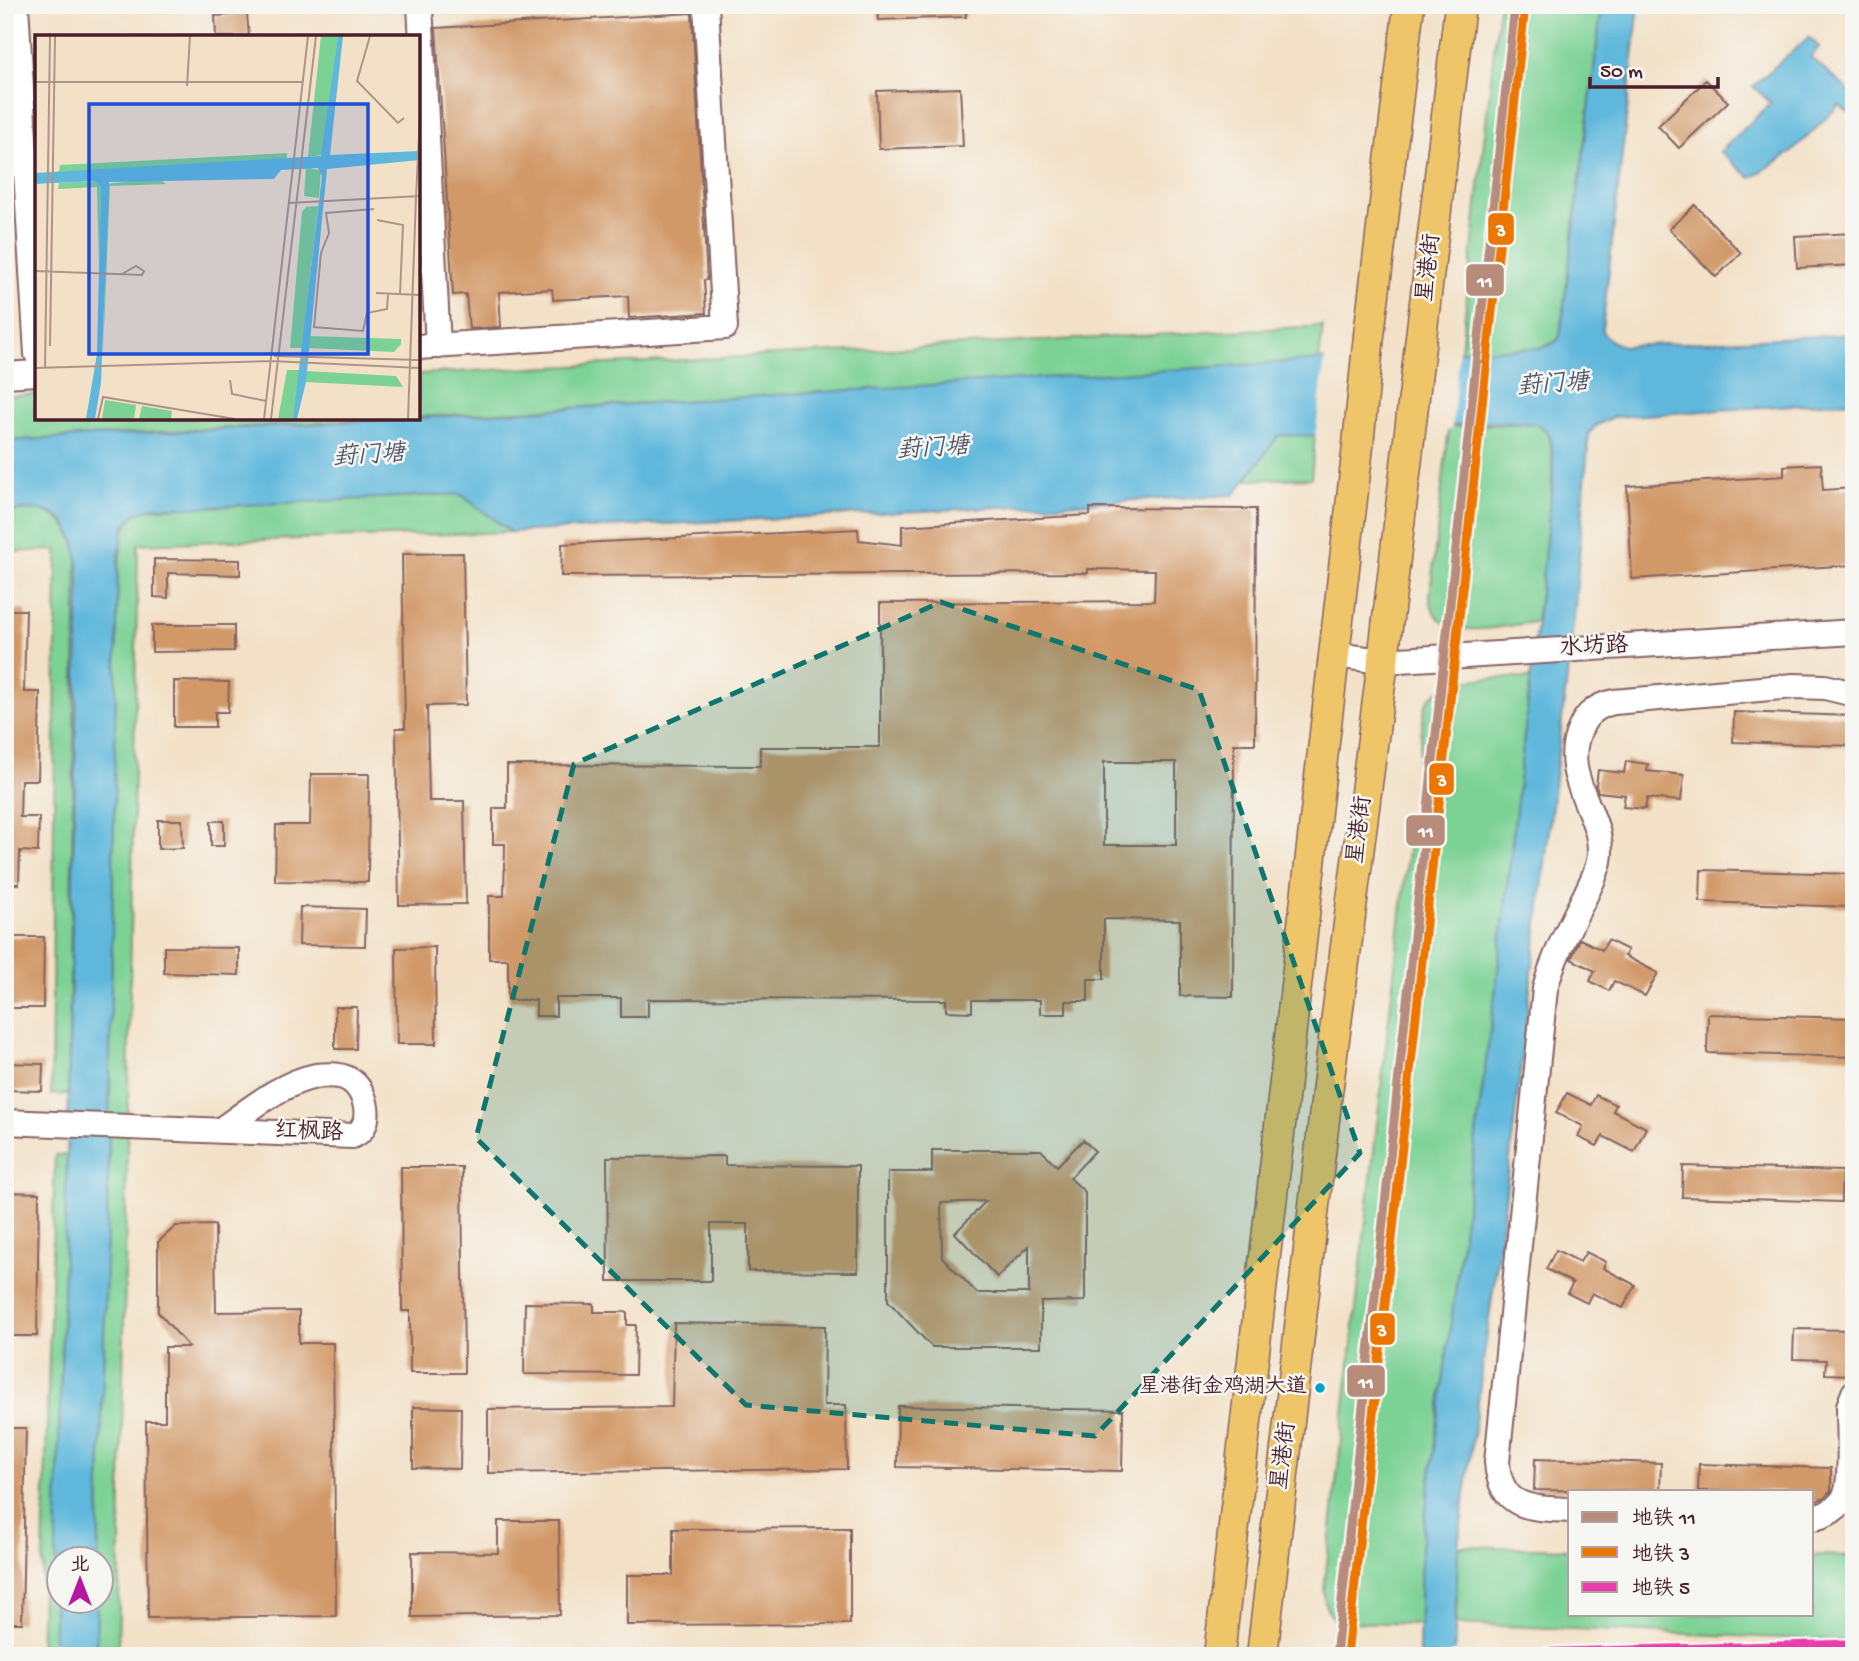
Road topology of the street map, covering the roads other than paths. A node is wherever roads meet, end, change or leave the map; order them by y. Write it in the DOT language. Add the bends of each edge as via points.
graph roads {
  1 [pos="16,5"];
  2 [pos="420,5"];
  3 [pos="706,5"];
  4 [pos="1409,5"];
  5 [pos="1460,5"];
  6 [pos="12,53"];
  7 [pos="35,330"];
  8 [pos="428,347"];
  9 [pos="35,373"];
  10 [pos="5,375"];
  11 [pos="1854,632"];
  12 [pos="1334,655"];
  13 [pos="1383,661"];
  14 [pos="1854,694"];
  15 [pos="5,1122"];
  16 [pos="222,1129"];
  17 [pos="1854,1393"];
  18 [pos="1568,1510"];
  19 [pos="1814,1518"];
  20 [pos="1219,1656"];
  21 [pos="1262,1656"];
  1 -- 6 [label="street"];
  2 -- 8 [label="street"];
  3 -- 8 [label="street" via="725,327"];
  4 -- 12 [label="main road, 星港街"];
  5 -- 13 [label="main road, 星港街"];
  6 -- 7 [label="street"];
  9 -- 10 [label="street"];
  11 -- 13 [label="street, 水坊路"];
  12 -- 13 [label="street, 水坊路"];
  12 -- 20 [label="main road, 星港街"];
  13 -- 21 [label="main road, 星港街"];
  14 -- 18 [label="street" via="1794,686 1607,703 1593,711 1577,735 1577,777 1600,854 1545,989 1497,1462 1502,1485 1516,1502"];
  15 -- 16 [label="street, 红枫路"];
  16 -- 16 [label="street, 红枫路" via="352,1136 363,1128 366,1108 361,1091 351,1080 316,1076 266,1098"];
  17 -- 19 [label="street" via="1849,1406 1846,1493 1835,1509"];
}
